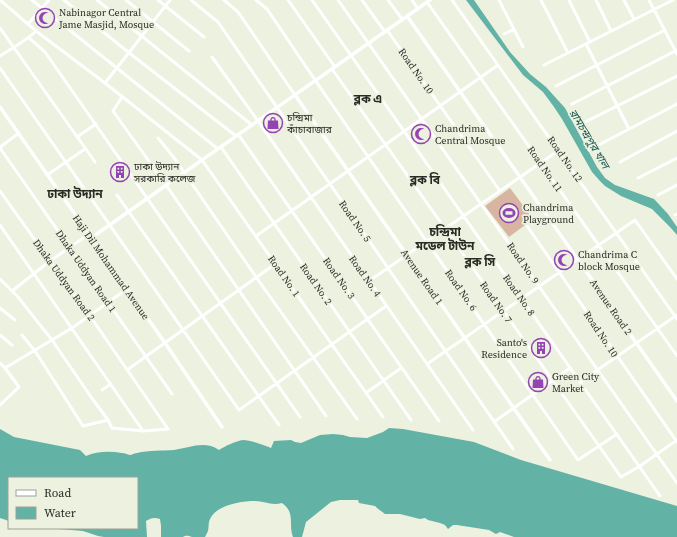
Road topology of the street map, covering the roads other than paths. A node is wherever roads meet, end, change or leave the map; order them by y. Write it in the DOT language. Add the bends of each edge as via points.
graph roads {
  1 [pos="0,0"];
  2 [pos="32,0"];
  3 [pos="49,0"];
  4 [pos="64,0"];
  5 [pos="96,0"];
  6 [pos="126,0"];
  7 [pos="158,0"];
  8 [pos="170,0"];
  9 [pos="191,0"];
  10 [pos="224,0"];
  11 [pos="256,0"];
  12 [pos="288,0"];
  13 [pos="312,0"];
  14 [pos="338,0"];
  15 [pos="362,0"];
  16 [pos="388,0"];
  17 [pos="412,0"];
  18 [pos="452,0"];
  19 [pos="499,0"];
  20 [pos="541,0"];
  21 [pos="569,0"];
  22 [pos="596,0"];
  23 [pos="624,0"];
  24 [pos="648,0"];
  25 [pos="673,0"];
  26 [pos="429,1"];
  27 [pos="165,6"];
  28 [pos="42,9"];
  29 [pos="418,9"];
  30 [pos="654,10"];
  31 [pos="407,16"];
  32 [pos="634,19"];
  33 [pos="402,20"];
  34 [pos="153,22"];
  35 [pos="28,24"];
  36 [pos="0,28"];
  37 [pos="513,30"];
  38 [pos="665,30"];
  39 [pos="36,31"];
  40 [pos="386,31"];
  41 [pos="611,31"];
  42 [pos="504,34"];
  43 [pos="142,36"];
  44 [pos="204,37"];
  45 [pos="29,38"];
  46 [pos="590,42"];
  47 [pos="368,43"];
  48 [pos="586,44"];
  49 [pos="13,47"];
  50 [pos="523,47"];
  51 [pos="189,51"];
  52 [pos="128,52"];
  53 [pos="676,52"];
  54 [pos="568,53"];
  55 [pos="351,55"];
  56 [pos="0,56"];
  57 [pos="212,57"];
  58 [pos="498,65"];
  59 [pos="544,65"];
  60 [pos="596,65"];
  61 [pos="0,68"];
  62 [pos="116,68"];
  63 [pos="334,68"];
  64 [pos="677,76"];
  65 [pos="480,77"];
  66 [pos="315,80"];
  67 [pos="105,83"];
  68 [pos="556,86"];
  69 [pos="607,86"];
  70 [pos="460,92"];
  71 [pos="295,95"];
  72 [pos="122,98"];
  73 [pos="572,104"];
  74 [pos="677,104"];
  75 [pos="440,106"];
  76 [pos="617,106"];
  77 [pos="0,107"];
  78 [pos="277,108"];
  79 [pos="421,119"];
  80 [pos="258,121"];
  81 [pos="96,124"];
  82 [pos="252,124"];
  83 [pos="581,124"];
  84 [pos="628,129"];
  85 [pos="404,131"];
  86 [pos="677,131"];
  87 [pos="19,133"];
  88 [pos="237,135"];
  89 [pos="77,137"];
  90 [pos="158,138"];
  91 [pos="385,144"];
  92 [pos="0,148"];
  93 [pos="220,148"];
  94 [pos="85,149"];
  95 [pos="589,150"];
  96 [pos="558,151"];
  97 [pos="368,157"];
  98 [pos="677,158"];
  99 [pos="202,160"];
  100 [pos="66,162"];
  101 [pos="94,162"];
  102 [pos="620,162"];
  103 [pos="541,163"];
  104 [pos="348,171"];
  105 [pos="184,173"];
  106 [pos="47,175"];
  107 [pos="520,177"];
  108 [pos="638,178"];
  109 [pos="330,184"];
  110 [pos="166,185"];
  111 [pos="677,185"];
  112 [pos="0,190"];
  113 [pos="500,191"];
  114 [pos="117,195"];
  115 [pos="658,195"];
  116 [pos="311,197"];
  117 [pos="148,198"];
  118 [pos="481,204"];
  119 [pos="292,211"];
  120 [pos="128,212"];
  121 [pos="464,216"];
  122 [pos="274,223"];
  123 [pos="0,225"];
  124 [pos="110,225"];
  125 [pos="527,226"];
  126 [pos="1,229"];
  127 [pos="445,229"];
  128 [pos="617,233"];
  129 [pos="90,236"];
  130 [pos="256,236"];
  131 [pos="427,241"];
  132 [pos="599,245"];
  133 [pos="69,248"];
  134 [pos="407,255"];
  135 [pos="578,260"];
  136 [pos="50,261"];
  137 [pos="275,264"];
  138 [pos="388,268"];
  139 [pos="559,273"];
  140 [pos="33,274"];
  141 [pos="256,277"];
  142 [pos="0,279"];
  143 [pos="677,279"];
  144 [pos="369,281"];
  145 [pos="539,287"];
  146 [pos="127,290"];
  147 [pos="238,290"];
  148 [pos="12,291"];
  149 [pos="522,299"];
  150 [pos="221,302"];
  151 [pos="108,303"];
  152 [pos="386,306"];
  153 [pos="0,308"];
  154 [pos="503,312"];
  155 [pos="90,316"];
  156 [pos="202,316"];
  157 [pos="676,316"];
  158 [pos="367,319"];
  159 [pos="15,320"];
  160 [pos="485,325"];
  161 [pos="72,328"];
  162 [pos="657,328"];
  163 [pos="183,330"];
  164 [pos="350,332"];
  165 [pos="0,335"];
  166 [pos="22,335"];
  167 [pos="465,338"];
  168 [pos="52,340"];
  169 [pos="165,343"];
  170 [pos="636,343"];
  171 [pos="332,344"];
  172 [pos="12,346"];
  173 [pos="35,351"];
  174 [pos="446,352"];
  175 [pos="677,356"];
  176 [pos="145,357"];
  177 [pos="617,357"];
  178 [pos="313,358"];
  179 [pos="0,363"];
  180 [pos="427,364"];
  181 [pos="5,368"];
  182 [pos="401,368"];
  183 [pos="570,368"];
  184 [pos="127,370"];
  185 [pos="598,370"];
  186 [pos="294,371"];
  187 [pos="383,380"];
  188 [pos="552,381"];
  189 [pos="580,382"];
  190 [pos="110,384"];
  191 [pos="276,384"];
  192 [pos="102,390"];
  193 [pos="366,392"];
  194 [pos="172,394"];
  195 [pos="533,394"];
  196 [pos="259,396"];
  197 [pos="677,401"];
  198 [pos="0,405"];
  199 [pos="514,408"];
  200 [pos="326,416"];
  201 [pos="300,417"];
  202 [pos="383,417"];
  203 [pos="357,419"];
  204 [pos="108,420"];
  205 [pos="411,420"];
  206 [pos="439,421"];
  207 [pos="494,422"];
  208 [pos="279,425"];
  209 [pos="222,427"];
  210 [pos="473,430"];
  211 [pos="143,431"];
  212 [pos="617,434"];
  213 [pos="677,441"];
  214 [pos="598,446"];
  215 [pos="513,449"];
  216 [pos="657,454"];
  217 [pos="550,460"];
  218 [pos="640,466"];
  219 [pos="677,483"];
  220 [pos="660,496"];
  1 -- 35 [label="street, Road No. 1"];
  2 -- 28 [label="street, Road No. 2"];
  3 -- 28 [label="street"];
  4 -- 52 [label="street, Road No. 3"];
  5 -- 43 [label="street"];
  6 -- 34 [label="street"];
  7 -- 27 [label="street"];
  8 -- 27 [label="street"];
  9 -- 78 [label="street, Road No. 5" via="218,22"];
  10 -- 71 [label="street" via="238,12"];
  11 -- 66 [label="street, Road No. 6" via="267,9"];
  12 -- 63 [label="street, Road No. 7"];
  13 -- 55 [label="street, Road No. 8"];
  14 -- 47 [label="street, Road No. 9"];
  15 -- 40 [label="street, Road No. 10"];
  16 -- 33 [label="street"];
  17 -- 29 [label="street"];
  18 -- 58 [label="street, Road No. 12"];
  19 -- 37 [label="street"];
  20 -- 54 [label="street"];
  21 -- 46 [label="street"];
  22 -- 41 [label="street"];
  23 -- 32 [label="street"];
  24 -- 30 [label="street"];
  25 -- 30 [label="street"];
  26 -- 29 [label="street"];
  26 -- 65 [label="street, Road No. 11"];
  27 -- 34 [label="street"];
  27 -- 44 [label="street"];
  28 -- 35 [label="street"];
  28 -- 62 [label="street, Road No. 2"];
  29 -- 31 [label="street"];
  30 -- 32 [label="street"];
  30 -- 38 [label="street"];
  31 -- 33 [label="street"];
  31 -- 70 [label="street, Avenue Road 2"];
  32 -- 41 [label="street"];
  33 -- 40 [label="street"];
  34 -- 43 [label="street"];
  34 -- 51 [label="street"];
  35 -- 39 [label="street, Road No. 1"];
  36 -- 49 [label="street"];
  37 -- 42 [label="street"];
  37 -- 50 [label="street"];
  38 -- 53 [label="street"];
  38 -- 60 [label="street"];
  39 -- 45 [label="street"];
  39 -- 67 [label="street, Road No. 1"];
  40 -- 47 [label="street"];
  40 -- 75 [label="street, Road No. 10"];
  41 -- 46 [label="street"];
  43 -- 52 [label="street"];
  43 -- 82 [label="street"];
  45 -- 49 [label="street"];
  45 -- 81 [label="street" via="45,52"];
  46 -- 48 [label="street"];
  47 -- 55 [label="street"];
  47 -- 79 [label="street, Road No. 9"];
  48 -- 54 [label="street"];
  48 -- 60 [label="street"];
  49 -- 56 [label="street"];
  49 -- 89 [label="street"];
  52 -- 62 [label="street"];
  52 -- 88 [label="street, Road No. 3"];
  53 -- 69 [label="street"];
  54 -- 59 [label="street"];
  55 -- 63 [label="street"];
  55 -- 85 [label="street, Road No. 8"];
  57 -- 80 [label="street, Road No. 4"];
  58 -- 65 [label="street"];
  58 -- 96 [label="street, Road No. 12"];
  60 -- 68 [label="street"];
  60 -- 69 [label="street"];
  61 -- 100 [label="street"];
  62 -- 67 [label="street"];
  62 -- 93 [label="street, Road No. 2"];
  63 -- 66 [label="street"];
  63 -- 91 [label="street, Road No. 7"];
  64 -- 76 [label="street"];
  65 -- 70 [label="street"];
  65 -- 103 [label="street, Road No. 11"];
  66 -- 71 [label="street"];
  66 -- 97 [label="street, Road No. 6"];
  67 -- 72 [label="street, Road No. 1"];
  69 -- 73 [label="street"];
  69 -- 76 [label="street"];
  70 -- 75 [label="street"];
  70 -- 107 [label="street, Avenue Road 2"];
  71 -- 78 [label="street"];
  71 -- 104 [label="street, Avenue Road 1"];
  72 -- 99 [label="street, Road No. 1"];
  72 -- 110 [label="street" via="113,111"];
  74 -- 84 [label="street"];
  75 -- 79 [label="street"];
  75 -- 113 [label="street, Road No. 10"];
  76 -- 83 [label="street"];
  76 -- 84 [label="street"];
  77 -- 87 [label="street, Haji Dil Mohammad Avenue"];
  78 -- 80 [label="street"];
  78 -- 109 [label="street, Road No. 5"];
  79 -- 85 [label="street"];
  79 -- 118 [label="street, Road No. 9"];
  80 -- 82 [label="street"];
  80 -- 116 [label="street, Road No. 4"];
  81 -- 89 [label="street"];
  81 -- 117 [label="street"];
  82 -- 88 [label="street"];
  84 -- 95 [label="street"];
  85 -- 91 [label="street"];
  85 -- 121 [label="street, Road No. 8"];
  86 -- 102 [label="street"];
  87 -- 92 [label="street"];
  87 -- 106 [label="street, Haji Dil Mohammad Avenue"];
  88 -- 93 [label="street"];
  88 -- 119 [label="street, Road No. 3"];
  89 -- 94 [label="street"];
  90 -- 105 [label="street"];
  91 -- 97 [label="street"];
  91 -- 127 [label="street, Road No. 7"];
  92 -- 133 [label="street, Dhaka Uddyan Road 1"];
  93 -- 99 [label="street"];
  93 -- 122 [label="street, Road No. 2"];
  94 -- 100 [label="street"];
  94 -- 101 [label="street"];
  96 -- 103 [label="street"];
  96 -- 128 [label="street, Road No. 12"];
  97 -- 104 [label="street"];
  97 -- 131 [label="street, Road No. 6"];
  98 -- 108 [label="street"];
  99 -- 105 [label="street"];
  99 -- 130 [label="street, Road No. 1"];
  100 -- 106 [label="street"];
  100 -- 124 [label="street"];
  103 -- 107 [label="street"];
  103 -- 132 [label="street, Road No. 11"];
  104 -- 109 [label="street"];
  104 -- 134 [label="street, Avenue Road 1"];
  105 -- 110 [label="street"];
  105 -- 141 [label="street"];
  106 -- 129 [label="street, Haji Dil Mohammad Avenue"];
  107 -- 113 [label="street"];
  107 -- 135 [label="street, Avenue Road 2"];
  109 -- 116 [label="street"];
  109 -- 138 [label="street, Road No. 5"];
  110 -- 117 [label="street"];
  110 -- 147 [label="street"];
  111 -- 115 [label="street"];
  112 -- 136 [label="street, Dhaka Uddyan Road 2"];
  113 -- 118 [label="street"];
  114 -- 120 [label="street"];
  116 -- 119 [label="street"];
  116 -- 144 [label="street, Road No. 4"];
  117 -- 120 [label="street"];
  117 -- 150 [label="street"];
  118 -- 121 [label="street"];
  118 -- 145 [label="street, Road No. 9"];
  119 -- 122 [label="street"];
  119 -- 158 [label="street, Road No. 3"];
  120 -- 124 [label="street"];
  120 -- 156 [label="street"];
  121 -- 127 [label="street"];
  121 -- 149 [label="street, Road No. 8"];
  122 -- 130 [label="street"];
  122 -- 164 [label="street, Road No. 2"];
  123 -- 126 [label="street"];
  124 -- 129 [label="street"];
  124 -- 163 [label="street"];
  125 -- 139 [label="street, Road No. 10"];
  126 -- 140 [label="street"];
  127 -- 131 [label="street"];
  127 -- 154 [label="street, Road No. 7"];
  128 -- 132 [label="street"];
  128 -- 143 [label="street" via="635,220"];
  128 -- 157 [label="street, Road No. 12"];
  129 -- 133 [label="street"];
  129 -- 146 [label="street, Haji Dil Mohammad Avenue"];
  130 -- 137 [label="street, Road No. 1"];
  131 -- 134 [label="street"];
  131 -- 160 [label="street, Road No. 6"];
  132 -- 135 [label="street"];
  132 -- 162 [label="street, Road No. 11"];
  133 -- 136 [label="street"];
  133 -- 151 [label="street, Dhaka Uddyan Road 1"];
  134 -- 138 [label="street"];
  134 -- 167 [label="street, Avenue Road 1"];
  135 -- 139 [label="street"];
  135 -- 170 [label="street, Avenue Road 2"];
  136 -- 140 [label="street"];
  136 -- 155 [label="street, Dhaka Uddyan Road 2"];
  137 -- 141 [label="street"];
  137 -- 171 [label="street, Road No. 1"];
  138 -- 144 [label="street"];
  138 -- 174 [label="street, Road No. 5"];
  139 -- 145 [label="street"];
  139 -- 177 [label="street, Road No. 10"];
  140 -- 148 [label="street"];
  140 -- 161 [label="street"];
  141 -- 147 [label="street"];
  141 -- 178 [label="street"];
  142 -- 148 [label="street"];
  144 -- 152 [label="street, Road No. 4"];
  145 -- 149 [label="street"];
  145 -- 185 [label="street, Road No. 9"];
  146 -- 151 [label="street"];
  146 -- 169 [label="street, Haji Dil Mohammad Avenue"];
  147 -- 150 [label="street"];
  147 -- 186 [label="street"];
  148 -- 168 [label="street"];
  149 -- 154 [label="street"];
  149 -- 183 [label="street, Road No. 8"];
  150 -- 156 [label="street"];
  150 -- 191 [label="street"];
  151 -- 155 [label="street"];
  151 -- 176 [label="street, Dhaka Uddyan Road 1"];
  152 -- 158 [label="street"];
  152 -- 180 [label="street, Road No. 4"];
  153 -- 159 [label="street"];
  154 -- 160 [label="street"];
  154 -- 188 [label="street, Road No. 7"];
  155 -- 161 [label="street"];
  155 -- 184 [label="street, Dhaka Uddyan Road 2"];
  156 -- 163 [label="street"];
  156 -- 196 [label="street"];
  157 -- 162 [label="street"];
  158 -- 164 [label="street"];
  158 -- 182 [label="street, Road No. 3"];
  160 -- 167 [label="street"];
  160 -- 195 [label="street, Road No. 6"];
  161 -- 168 [label="street"];
  161 -- 190 [label="street"];
  162 -- 170 [label="street"];
  162 -- 175 [label="street, Road No. 11"];
  163 -- 169 [label="street"];
  163 -- 196 [label="street" via="239,410"];
  164 -- 171 [label="street"];
  164 -- 187 [label="street, Road No. 2"];
  165 -- 172 [label="street"];
  166 -- 173 [label="street"];
  167 -- 174 [label="street"];
  167 -- 199 [label="street, Avenue Road 1"];
  168 -- 173 [label="street"];
  168 -- 204 [label="street"];
  169 -- 176 [label="street"];
  169 -- 209 [label="street, Haji Dil Mohammad Avenue"];
  170 -- 177 [label="street"];
  170 -- 197 [label="street, Avenue Road 2"];
  171 -- 178 [label="street"];
  171 -- 193 [label="street, Road No. 1"];
  173 -- 181 [label="street"];
  173 -- 204 [label="street" via="83,426"];
  174 -- 180 [label="street"];
  174 -- 207 [label="street, Road No. 5"];
  176 -- 184 [label="street"];
  176 -- 194 [label="street, Dhaka Uddyan Road 1"];
  177 -- 185 [label="street"];
  177 -- 213 [label="street, Road No. 10"];
  178 -- 186 [label="street"];
  178 -- 203 [label="street"];
  179 -- 181 [label="street"];
  180 -- 210 [label="street, Road No. 4"];
  181 -- 198 [label="street" via="19,387"];
  182 -- 187 [label="street"];
  182 -- 206 [label="street, Road No. 3"];
  183 -- 188 [label="street"];
  183 -- 189 [label="street, Road No. 8"];
  184 -- 211 [label="street, Dhaka Uddyan Road 2" via="168,429"];
  185 -- 189 [label="street"];
  185 -- 216 [label="street, Road No. 9"];
  186 -- 191 [label="street"];
  186 -- 200 [label="street"];
  187 -- 193 [label="street"];
  187 -- 205 [label="street, Road No. 2"];
  188 -- 195 [label="street"];
  188 -- 214 [label="street, Road No. 7"];
  189 -- 212 [label="street, Road No. 8"];
  190 -- 192 [label="street"];
  190 -- 211 [label="street"];
  191 -- 196 [label="street"];
  191 -- 201 [label="street"];
  193 -- 202 [label="street, Road No. 1"];
  195 -- 199 [label="street"];
  195 -- 214 [label="street, Road No. 6" via="578,460"];
  196 -- 208 [label="street"];
  199 -- 207 [label="street"];
  199 -- 217 [label="street, Avenue Road 1"];
  204 -- 211 [label="street" via="112,428"];
  207 -- 215 [label="street, Road No. 5"];
  212 -- 214 [label="street"];
  212 -- 218 [label="street, Road No. 8"];
  213 -- 216 [label="street"];
  214 -- 218 [label="street, Road No. 7" via="621,478"];
  216 -- 218 [label="street"];
  216 -- 219 [label="street, Road No. 9"];
  218 -- 220 [label="street, Road No. 8"];
}
